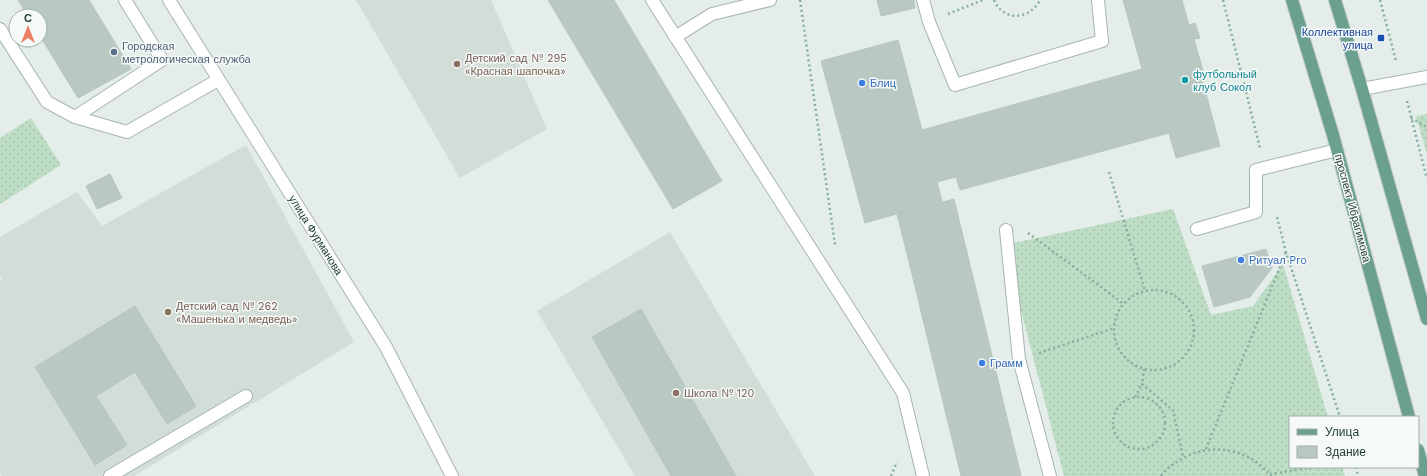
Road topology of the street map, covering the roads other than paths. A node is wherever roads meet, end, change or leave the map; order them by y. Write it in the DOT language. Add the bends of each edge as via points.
graph roads {
  1 [pos="125,0"];
  2 [pos="169,0"];
  3 [pos="652,0"];
  4 [pos="770,0"];
  5 [pos="923,0"];
  6 [pos="1098,0"];
  7 [pos="1292,0"];
  8 [pos="1335,0"];
  9 [pos="0,29"];
  10 [pos="675,37"];
  11 [pos="1427,77"];
  12 [pos="218,80"];
  13 [pos="1362,89"];
  14 [pos="75,117"];
  15 [pos="1337,150"];
  16 [pos="1197,229"];
  17 [pos="1006,230"];
  18 [pos="1427,319"];
  19 [pos="246,396"];
  20 [pos="1409,416"];
  21 [pos="1419,454"];
  22 [pos="110,476"];
  23 [pos="452,476"];
  24 [pos="923,476"];
  25 [pos="1050,476"];
  26 [pos="1425,476"];
  1 -- 14 [label="lane" via="162,60"];
  2 -- 12 [label="lane, улица Фурманова"];
  3 -- 10 [label="lane"];
  4 -- 10 [label="lane" via="712,14"];
  5 -- 6 [label="lane" via="929,22 955,85 1102,41"];
  7 -- 15 [label="main road, проспект Ибрагимова"];
  8 -- 13 [label="main road"];
  9 -- 14 [label="lane" via="47,102"];
  10 -- 24 [label="lane" via="904,393"];
  11 -- 13 [label="lane"];
  12 -- 14 [label="lane" via="127,132"];
  12 -- 23 [label="lane, улица Фурманова" via="386,347"];
  13 -- 18 [label="main road"];
  15 -- 16 [label="lane" via="1251,171 1256,212"];
  15 -- 20 [label="main road, проспект Ибрагимова"];
  17 -- 25 [label="lane" via="1019,359"];
  19 -- 22 [label="lane"];
  21 -- 26 [label="main road"];
}
